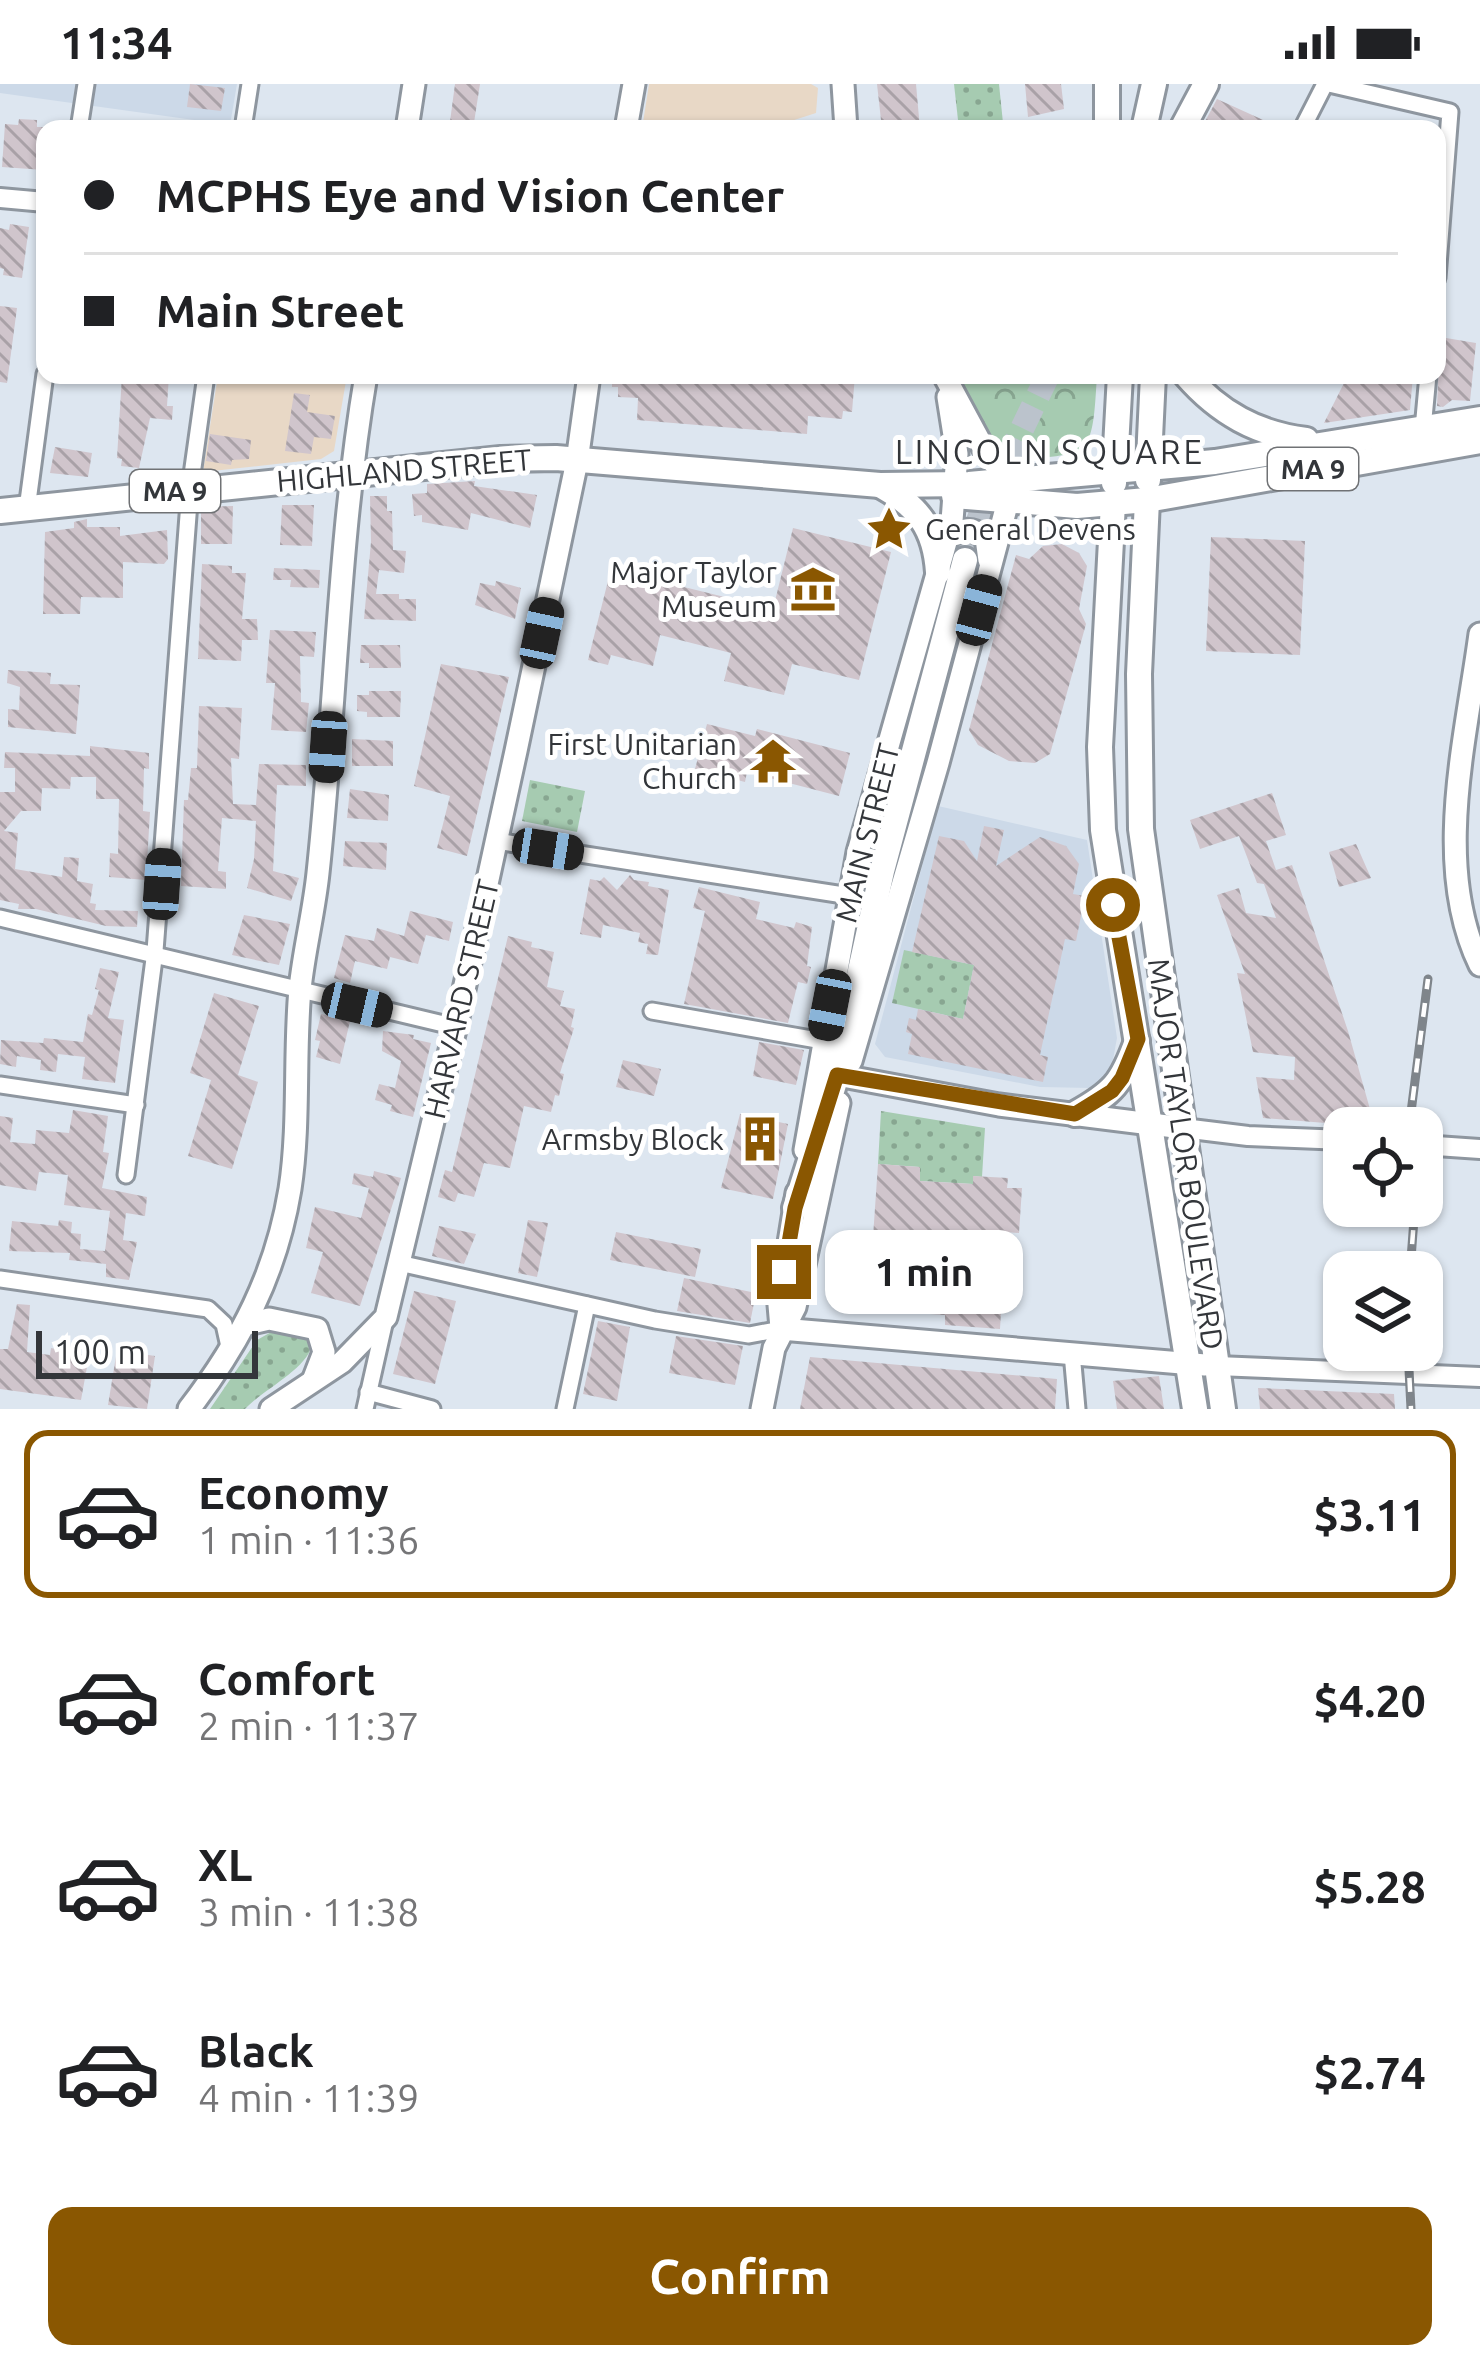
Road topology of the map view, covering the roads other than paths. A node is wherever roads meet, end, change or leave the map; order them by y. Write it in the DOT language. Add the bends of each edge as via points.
graph roads {
  1 [pos="86,84"];
  2 [pos="250,84"];
  3 [pos="415,84"];
  4 [pos="634,84"];
  5 [pos="843,84"];
  6 [pos="1106,84"];
  7 [pos="1141,84"];
  8 [pos="1154,84"];
  9 [pos="1192,84"];
  10 [pos="1205,84"];
  11 [pos="1327,84"];
  12 [pos="80,120"];
  13 [pos="244,120"];
  14 [pos="409,120"];
  15 [pos="628,120"];
  16 [pos="845,120"];
  17 [pos="1107,120"];
  18 [pos="1141,120"];
  19 [pos="1144,120"];
  20 [pos="1182,120"];
  21 [pos="1185,120"];
  22 [pos="1308,120"];
  23 [pos="1446,163"];
  24 [pos="0,198"];
  25 [pos="36,201"];
  26 [pos="44,384"];
  27 [pos="205,384"];
  28 [pos="365,384"];
  29 [pos="589,384"];
  30 [pos="944,384"];
  31 [pos="947,384"];
  32 [pos="1119,384"];
  33 [pos="1153,384"];
  34 [pos="1195,384"];
  35 [pos="1427,384"];
  36 [pos="1480,419"];
  37 [pos="1423,429"];
  38 [pos="1480,440"];
  39 [pos="1326,444"];
  40 [pos="577,461"];
  41 [pos="1148,468"];
  42 [pos="1114,472"];
  43 [pos="350,473"];
  44 [pos="880,485"];
  45 [pos="190,489"];
  46 [pos="957,490"];
  47 [pos="1008,490"];
  48 [pos="1147,500"];
  49 [pos="1113,503"];
  50 [pos="27,509"];
  51 [pos="0,512"];
  52 [pos="948,536"];
  53 [pos="965,560"];
  54 [pos="938,572"];
  55 [pos="989,572"];
  56 [pos="1480,634"];
  57 [pos="496,841"];
  58 [pos="850,896"];
  59 [pos="0,918"];
  60 [pos="154,956"];
  61 [pos="1480,965"];
  62 [pos="300,992"];
  63 [pos="652,1011"];
  64 [pos="456,1027"];
  65 [pos="1138,1039"];
  66 [pos="823,1041"];
  67 [pos="841,1076"];
  68 [pos="0,1085"];
  69 [pos="136,1105"];
  70 [pos="1075,1114"];
  71 [pos="1150,1124"];
  72 [pos="1183,1128"];
  73 [pos="1323,1139"];
  74 [pos="1443,1146"];
  75 [pos="1480,1149"];
  76 [pos="125,1175"];
  77 [pos="795,1208"];
  78 [pos="399,1263"];
  79 [pos="0,1279"];
  80 [pos="587,1305"];
  81 [pos="386,1317"];
  82 [pos="247,1324"];
  83 [pos="781,1329"];
  84 [pos="230,1353"];
  85 [pos="1072,1353"];
  86 [pos="1188,1364"];
  87 [pos="1217,1366"];
  88 [pos="1480,1377"];
  89 [pos="312,1380"];
  90 [pos="366,1401"];
  91 [pos="194,1405"];
  92 [pos="271,1409"];
  93 [pos="432,1409"];
  94 [pos="565,1409"];
  95 [pos="762,1409"];
  96 [pos="1077,1409"];
  97 [pos="1195,1409"];
  98 [pos="1223,1409"];
  1 -- 12 [label="street"];
  2 -- 13 [label="street"];
  3 -- 14 [label="main road"];
  4 -- 15 [label="main road"];
  5 -- 16 [label="main road"];
  6 -- 17 [label="main road"];
  7 -- 18 [label="main road"];
  8 -- 19 [label="main road"];
  9 -- 20 [label="main road"];
  10 -- 21 [label="main road"];
  11 -- 22 [label="street"];
  11 -- 23 [label="street" via="1450,112"];
  24 -- 25 [label="street"];
  26 -- 50 [label="street"];
  27 -- 45 [label="street"];
  28 -- 43 [label="main road"];
  29 -- 40 [label="main road, HARVARD STREET"];
  30 -- 46 [label="main road, MAIN STREET"];
  31 -- 47 [label="main road"];
  32 -- 42 [label="main road, MAJOR TAYLOR BOULEVARD"];
  33 -- 41 [label="main road, MAJOR TAYLOR BOULEVARD"];
  34 -- 39 [label="main road" via="1265,433"];
  35 -- 37 [label="street"];
  36 -- 37 [label="main road, MA 9"];
  37 -- 39 [label="main road, MA 9"];
  38 -- 48 [label="main road, MA 9"];
  39 -- 41 [label="main road, MA 9"];
  40 -- 43 [label="main road, HIGHLAND STREET / MA 9" via="501,458"];
  40 -- 44 [label="main road, HIGHLAND STREET / MA 9"];
  40 -- 57 [label="main road, HARVARD STREET"];
  41 -- 42 [label="main road, MA 9"];
  41 -- 48 [label="main road, MAJOR TAYLOR BOULEVARD"];
  42 -- 47 [label="main road, MA 9"];
  42 -- 49 [label="main road, MAJOR TAYLOR BOULEVARD"];
  43 -- 45 [label="main road, HIGHLAND STREET / MA 9"];
  43 -- 62 [label="main road" via="318,876"];
  44 -- 46 [label="main road, HIGHLAND STREET / MA 9"];
  44 -- 54 [label="main road" via="923,517"];
  45 -- 50 [label="main road, HIGHLAND STREET / MA 9"];
  45 -- 60 [label="street"];
  46 -- 47 [label="main road, MA 9"];
  46 -- 52 [label="main road, MAIN STREET"];
  47 -- 49 [label="main road, MA 9" via="1077,506"];
  47 -- 55 [label="main road, MAIN STREET"];
  48 -- 49 [label="main road, MA 9"];
  48 -- 72 [label="main road, MAJOR TAYLOR BOULEVARD" via="1141,830"];
  49 -- 65 [label="main road, MAJOR TAYLOR BOULEVARD" via="1101,791"];
  50 -- 51 [label="main road, HIGHLAND STREET / MA 9"];
  52 -- 54 [label="main road, MAIN STREET"];
  52 -- 55 [label="main road" via="968,530 986,538"];
  53 -- 67 [label="main road" via="882,871"];
  54 -- 58 [label="main road, MAIN STREET"];
  55 -- 67 [label="main road, MAIN STREET"];
  56 -- 61 [label="main road" via="1455,841 1459,904"];
  57 -- 58 [label="street"];
  57 -- 64 [label="main road, HARVARD STREET"];
  58 -- 66 [label="main road, MAIN STREET"];
  59 -- 60 [label="street"];
  60 -- 62 [label="street"];
  60 -- 69 [label="street"];
  62 -- 64 [label="street"];
  62 -- 82 [label="main road" via="290,1186 273,1264"];
  63 -- 66 [label="street"];
  64 -- 78 [label="main road, HARVARD STREET"];
  65 -- 70 [label="main road" via="1112,1091"];
  65 -- 71 [label="main road, MAJOR TAYLOR BOULEVARD"];
  66 -- 77 [label="main road, MAIN STREET"];
  67 -- 70 [label="main road"];
  67 -- 77 [label="main road"];
  67 -- 83 [label="main road, MAIN STREET" via="795,1307"];
  68 -- 69 [label="street"];
  69 -- 76 [label="street"];
  70 -- 71 [label="main road"];
  71 -- 72 [label="main road"];
  71 -- 86 [label="main road, MAJOR TAYLOR BOULEVARD"];
  72 -- 73 [label="street"];
  72 -- 87 [label="main road, MAJOR TAYLOR BOULEVARD"];
  74 -- 75 [label="street"];
  77 -- 83 [label="main road, MAIN STREET"];
  78 -- 80 [label="street"];
  78 -- 81 [label="main road, HARVARD STREET"];
  79 -- 84 [label="street" via="208,1309 224,1324"];
  80 -- 83 [label="street" via="749,1335"];
  80 -- 94 [label="street"];
  81 -- 89 [label="main road" via="357,1350"];
  81 -- 90 [label="street, HARVARD STREET"];
  82 -- 84 [label="main road"];
  82 -- 89 [label="main road" via="269,1319 316,1329 325,1352"];
  83 -- 85 [label="main road"];
  83 -- 95 [label="main road, MAIN STREET"];
  84 -- 91 [label="main road"];
  85 -- 86 [label="main road"];
  85 -- 96 [label="street"];
  86 -- 87 [label="main road"];
  86 -- 97 [label="main road, MAJOR TAYLOR BOULEVARD"];
  87 -- 88 [label="street"];
  87 -- 98 [label="main road, MAJOR TAYLOR BOULEVARD"];
  89 -- 92 [label="main road"];
  90 -- 93 [label="street"];
}
